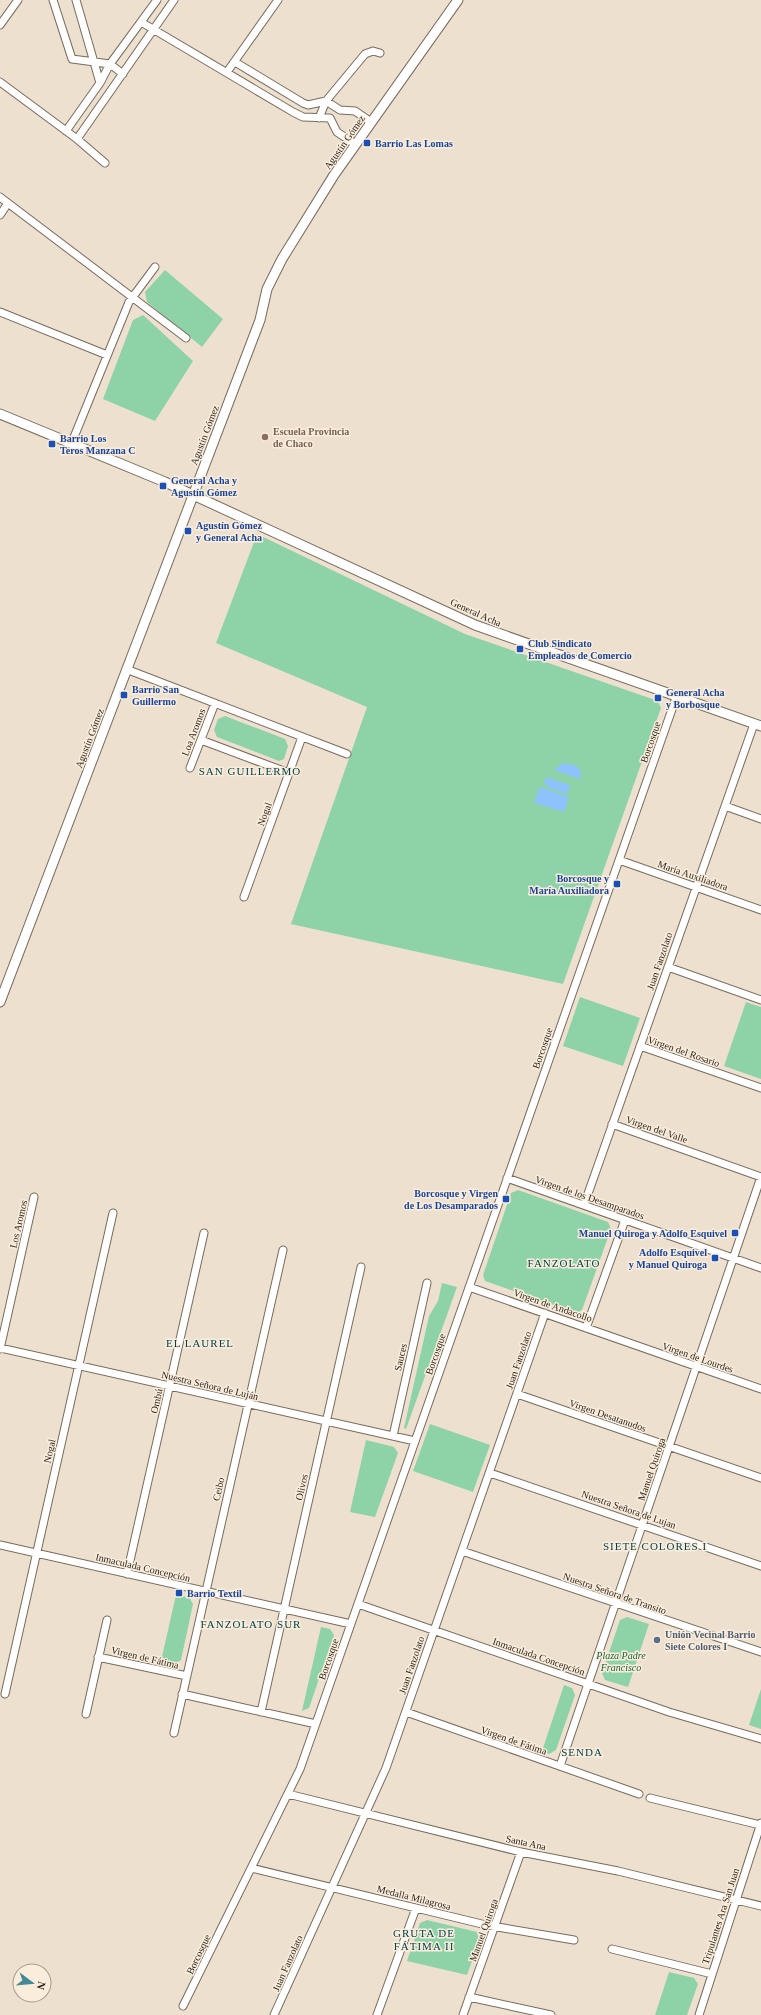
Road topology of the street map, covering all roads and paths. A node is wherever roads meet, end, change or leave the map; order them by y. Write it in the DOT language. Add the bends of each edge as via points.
graph roads {
  1 [pos="18,0"];
  2 [pos="53,0"];
  3 [pos="76,0"];
  4 [pos="157,0"];
  5 [pos="174,0"];
  6 [pos="278,0"];
  7 [pos="458,0"];
  8 [pos="141,22"];
  9 [pos="0,25"];
  10 [pos="154,29"];
  11 [pos="380,53"];
  12 [pos="94,62"];
  13 [pos="235,62"];
  14 [pos="110,64"];
  15 [pos="227,72"];
  16 [pos="123,74"];
  17 [pos="0,82"];
  18 [pos="100,83"];
  19 [pos="326,102"];
  20 [pos="319,118"];
  21 [pos="371,122"];
  22 [pos="66,131"];
  23 [pos="77,139"];
  24 [pos="355,144"];
  25 [pos="105,163"];
  26 [pos="0,197"];
  27 [pos="8,204"];
  28 [pos="0,215"];
  29 [pos="155,267"];
  30 [pos="133,296"];
  31 [pos="0,312"];
  32 [pos="186,338"];
  33 [pos="107,355"];
  34 [pos="0,414"];
  35 [pos="72,442"];
  36 [pos="193,494"];
  37 [pos="126,669"];
  38 [pos="677,695"];
  39 [pos="215,703"];
  40 [pos="757,725"];
  41 [pos="302,737"];
  42 [pos="201,740"];
  43 [pos="347,754"];
  44 [pos="190,768"];
  45 [pos="289,774"];
  46 [pos="725,806"];
  47 [pos="761,819"];
  48 [pos="619,860"];
  49 [pos="696,887"];
  50 [pos="244,897"];
  51 [pos="761,910"];
  52 [pos="668,967"];
  53 [pos="761,1000"];
  54 [pos="0,1002"];
  55 [pos="640,1046"];
  56 [pos="761,1088"];
  57 [pos="612,1124"];
  58 [pos="761,1177"];
  59 [pos="507,1178"];
  60 [pos="34,1197"];
  61 [pos="584,1205"];
  62 [pos="113,1213"];
  63 [pos="624,1220"];
  64 [pos="204,1233"];
  65 [pos="282,1250"];
  66 [pos="733,1258"];
  67 [pos="361,1267"];
  68 [pos="761,1268"];
  69 [pos="427,1282"];
  70 [pos="469,1287"];
  71 [pos="545,1314"];
  72 [pos="586,1328"];
  73 [pos="629,1343"];
  74 [pos="0,1348"];
  75 [pos="79,1366"];
  76 [pos="696,1367"];
  77 [pos="169,1386"];
  78 [pos="761,1389"];
  79 [pos="517,1394"];
  80 [pos="248,1404"];
  81 [pos="326,1421"];
  82 [pos="393,1436"];
  83 [pos="415,1441"];
  84 [pos="669,1446"];
  85 [pos="490,1472"];
  86 [pos="761,1478"];
  87 [pos="643,1524"];
  88 [pos="0,1545"];
  89 [pos="462,1552"];
  90 [pos="36,1553"];
  91 [pos="761,1566"];
  92 [pos="127,1574"];
  93 [pos="206,1591"];
  94 [pos="358,1604"];
  95 [pos="616,1604"];
  96 [pos="284,1609"];
  97 [pos="107,1620"];
  98 [pos="351,1624"];
  99 [pos="434,1631"];
  100 [pos="761,1652"];
  101 [pos="98,1657"];
  102 [pos="186,1676"];
  103 [pos="588,1684"];
  104 [pos="5,1694"];
  105 [pos="182,1694"];
  106 [pos="261,1712"];
  107 [pos="406,1712"];
  108 [pos="86,1714"];
  109 [pos="316,1724"];
  110 [pos="174,1733"];
  111 [pos="761,1739"];
  112 [pos="560,1766"];
  113 [pos="288,1794"];
  114 [pos="639,1794"];
  115 [pos="650,1798"];
  116 [pos="366,1813"];
  117 [pos="761,1824"];
  118 [pos="521,1852"];
  119 [pos="251,1868"];
  120 [pos="332,1888"];
  121 [pos="736,1900"];
  122 [pos="761,1906"];
  123 [pos="416,1908"];
  124 [pos="495,1926"];
  125 [pos="574,1940"];
  126 [pos="612,1949"];
  127 [pos="712,1974"];
  128 [pos="469,1997"];
  129 [pos="183,2006"];
  130 [pos="274,2015"];
  131 [pos="377,2015"];
  132 [pos="463,2015"];
  133 [pos="551,2015"];
  134 [pos="699,2015"];
  1 -- 9 [label="street"];
  2 -- 12 [label="street" via="72,58"];
  3 -- 12 [label="street"];
  4 -- 8 [label="street"];
  5 -- 10 [label="street"];
  6 -- 13 [label="street"];
  7 -- 21 [label="main road, Agustín Gómez"];
  8 -- 10 [label="street"];
  8 -- 14 [label="street"];
  10 -- 15 [label="street"];
  10 -- 16 [label="street"];
  11 -- 19 [label="street" via="373,51 365,54"];
  12 -- 14 [label="street"];
  12 -- 18 [label="street"];
  13 -- 15 [label="street"];
  13 -- 19 [label="street" via="303,103 308,105"];
  14 -- 16 [label="street"];
  14 -- 18 [label="street"];
  15 -- 20 [label="street" via="293,112 304,117"];
  16 -- 23 [label="street"];
  17 -- 22 [label="street"];
  18 -- 22 [label="street"];
  19 -- 20 [label="street"];
  19 -- 21 [label="street" via="340,110 355,111"];
  20 -- 24 [label="street" via="330,118 337,132"];
  21 -- 24 [label="main road, Agustín Gómez"];
  22 -- 23 [label="street"];
  23 -- 25 [label="street"];
  24 -- 36 [label="main road, Agustín Gómez" via="282,260 267,289 260,320"];
  26 -- 27 [label="street"];
  27 -- 28 [label="street"];
  27 -- 30 [label="street"];
  29 -- 30 [label="street"];
  30 -- 32 [label="street"];
  30 -- 33 [label="street"];
  31 -- 33 [label="street"];
  33 -- 35 [label="street"];
  34 -- 35 [label="main road, General Acha"];
  35 -- 36 [label="main road, General Acha"];
  36 -- 37 [label="main road, Agustín Gómez"];
  36 -- 38 [label="main road, General Acha" via="475,625"];
  37 -- 39 [label="street"];
  37 -- 54 [label="main road, Agustín Gómez"];
  38 -- 40 [label="main road, General Acha"];
  38 -- 48 [label="street, Borcosque"];
  39 -- 41 [label="street"];
  39 -- 42 [label="street, Loa Aromos"];
  40 -- 46 [label="street, Juan Fanzolato"];
  41 -- 43 [label="street"];
  41 -- 45 [label="street, Nogal"];
  42 -- 44 [label="street, Loa Aromos"];
  42 -- 45 [label="street"];
  45 -- 50 [label="street, Nogal"];
  46 -- 47 [label="street"];
  46 -- 49 [label="street, Juan Fanzolato"];
  48 -- 49 [label="street, María Auxiliadora"];
  48 -- 59 [label="street, Borcosque"];
  49 -- 51 [label="street, María Auxiliadora"];
  49 -- 52 [label="street, Juan Fanzolato"];
  52 -- 53 [label="street"];
  52 -- 55 [label="street, Juan Fanzolato"];
  55 -- 56 [label="street, Virgen del Rosario"];
  55 -- 57 [label="street, Juan Fanzolato"];
  57 -- 58 [label="street, Virgen del Valle"];
  57 -- 61 [label="street, Juan Fanzolato"];
  58 -- 66 [label="street, Manuel Quiroga"];
  59 -- 61 [label="street, Virgen de los Desamparados"];
  59 -- 70 [label="street, Borcosque"];
  60 -- 74 [label="street, Los Aromos"];
  61 -- 63 [label="street, Virgen de los Desamparados"];
  62 -- 75 [label="street, Nogal"];
  63 -- 66 [label="street, Virgen de los Desamparados"];
  63 -- 72 [label="street"];
  64 -- 77 [label="street, Ombú"];
  65 -- 80 [label="street, Ceibo"];
  66 -- 68 [label="street, Virgen de los Desamparados"];
  66 -- 76 [label="street, Manuel Quiroga"];
  67 -- 81 [label="street, Olivos"];
  69 -- 82 [label="street, Sauces"];
  70 -- 71 [label="street, Virgen de Andacollo"];
  70 -- 83 [label="street, Borcosque"];
  71 -- 72 [label="street, Virgen de Andacollo"];
  71 -- 79 [label="street, Juan Fanzolato"];
  72 -- 73 [label="street, Virgen de Andacollo"];
  73 -- 76 [label="street, Virgen de Lourdes"];
  74 -- 75 [label="street, Nuestra Señora de Luján"];
  75 -- 77 [label="street, Nuestra Señora de Luján"];
  75 -- 90 [label="street, Nogal"];
  76 -- 78 [label="street, Virgen de Lourdes"];
  76 -- 84 [label="street, Manuel Quiroga"];
  77 -- 80 [label="street, Nuestra Señora de Luján"];
  77 -- 92 [label="street, Ombú"];
  79 -- 84 [label="street, Virgen Desatanudos"];
  79 -- 85 [label="street, Juan Fanzolato"];
  80 -- 81 [label="street, Nuestra Señora de Luján"];
  80 -- 93 [label="street, Ceibo"];
  81 -- 82 [label="street, Nuestra Señora de Luján"];
  81 -- 96 [label="street, Olivos"];
  82 -- 83 [label="street, Nuestra Señora de Luján"];
  83 -- 94 [label="street, Borcosque"];
  84 -- 86 [label="street, Virgen Desatanudos"];
  84 -- 87 [label="street, Manuel Quiroga"];
  85 -- 87 [label="street, Nuestra Señora de Lujan"];
  85 -- 89 [label="street, Juan Fanzolato"];
  87 -- 91 [label="street, Nuestra Señora de Lujan"];
  87 -- 95 [label="street, Manuel Quiroga"];
  88 -- 90 [label="street, Inmaculada Concepción"];
  89 -- 95 [label="street, Nuestra Señora de Transito"];
  89 -- 99 [label="street, Juan Fanzolato"];
  90 -- 92 [label="street, Inmaculada Concepción"];
  90 -- 104 [label="street, Nogal"];
  92 -- 93 [label="street, Inmaculada Concepción"];
  93 -- 96 [label="street, Inmaculada Concepción"];
  93 -- 102 [label="street, Ceibo"];
  94 -- 98 [label="street, Borcosque"];
  94 -- 99 [label="street, Inmaculada Concepción"];
  95 -- 100 [label="street, Nuestra Señora de Transito"];
  95 -- 103 [label="street, Manuel Quiroga"];
  96 -- 98 [label="street, Inmaculada Concepción"];
  96 -- 106 [label="street, Olivos"];
  97 -- 101 [label="street"];
  98 -- 109 [label="street, Borcosque"];
  99 -- 103 [label="street, Inmaculada Concepción"];
  99 -- 107 [label="street, Juan Fanzolato"];
  101 -- 102 [label="street, Virgen de Fátima"];
  101 -- 108 [label="street"];
  102 -- 105 [label="street, Ceibo"];
  103 -- 111 [label="street, Inmaculada Concepción" via="669,1712"];
  103 -- 112 [label="street, Manuel Quiroga"];
  105 -- 106 [label="street"];
  105 -- 110 [label="street, Ceibo"];
  106 -- 109 [label="street"];
  107 -- 112 [label="street, Virgen de Fátima"];
  107 -- 116 [label="street, Juan Fanzolato" via="386,1768"];
  109 -- 113 [label="street, Borcosque"];
  112 -- 114 [label="street, Virgen de Fátima"];
  113 -- 116 [label="street, Santa Ana"];
  113 -- 119 [label="street, Borcosque"];
  115 -- 117 [label="street"];
  116 -- 118 [label="street, Santa Ana"];
  116 -- 120 [label="street, Juan Fanzolato"];
  117 -- 121 [label="street, Tripulantes Ara San Juan"];
  118 -- 121 [label="street, Santa Ana" via="618,1871"];
  118 -- 124 [label="street, Manuel Quiroga"];
  119 -- 120 [label="street, Medalla Milagrosa"];
  119 -- 129 [label="street, Borcosque"];
  120 -- 123 [label="street, Medalla Milagrosa"];
  120 -- 130 [label="street, Juan Fanzolato"];
  121 -- 122 [label="street, Santa Ana"];
  121 -- 127 [label="street, Tripulantes Ara San Juan"];
  123 -- 124 [label="street, Medalla Milagrosa"];
  123 -- 131 [label="street"];
  124 -- 125 [label="street, Medalla Milagrosa"];
  124 -- 128 [label="street, Manuel Quiroga"];
  126 -- 127 [label="street"];
  127 -- 134 [label="street, Tripulantes Ara San Juan"];
  128 -- 132 [label="street, Manuel Quiroga"];
  128 -- 133 [label="street"];
}
